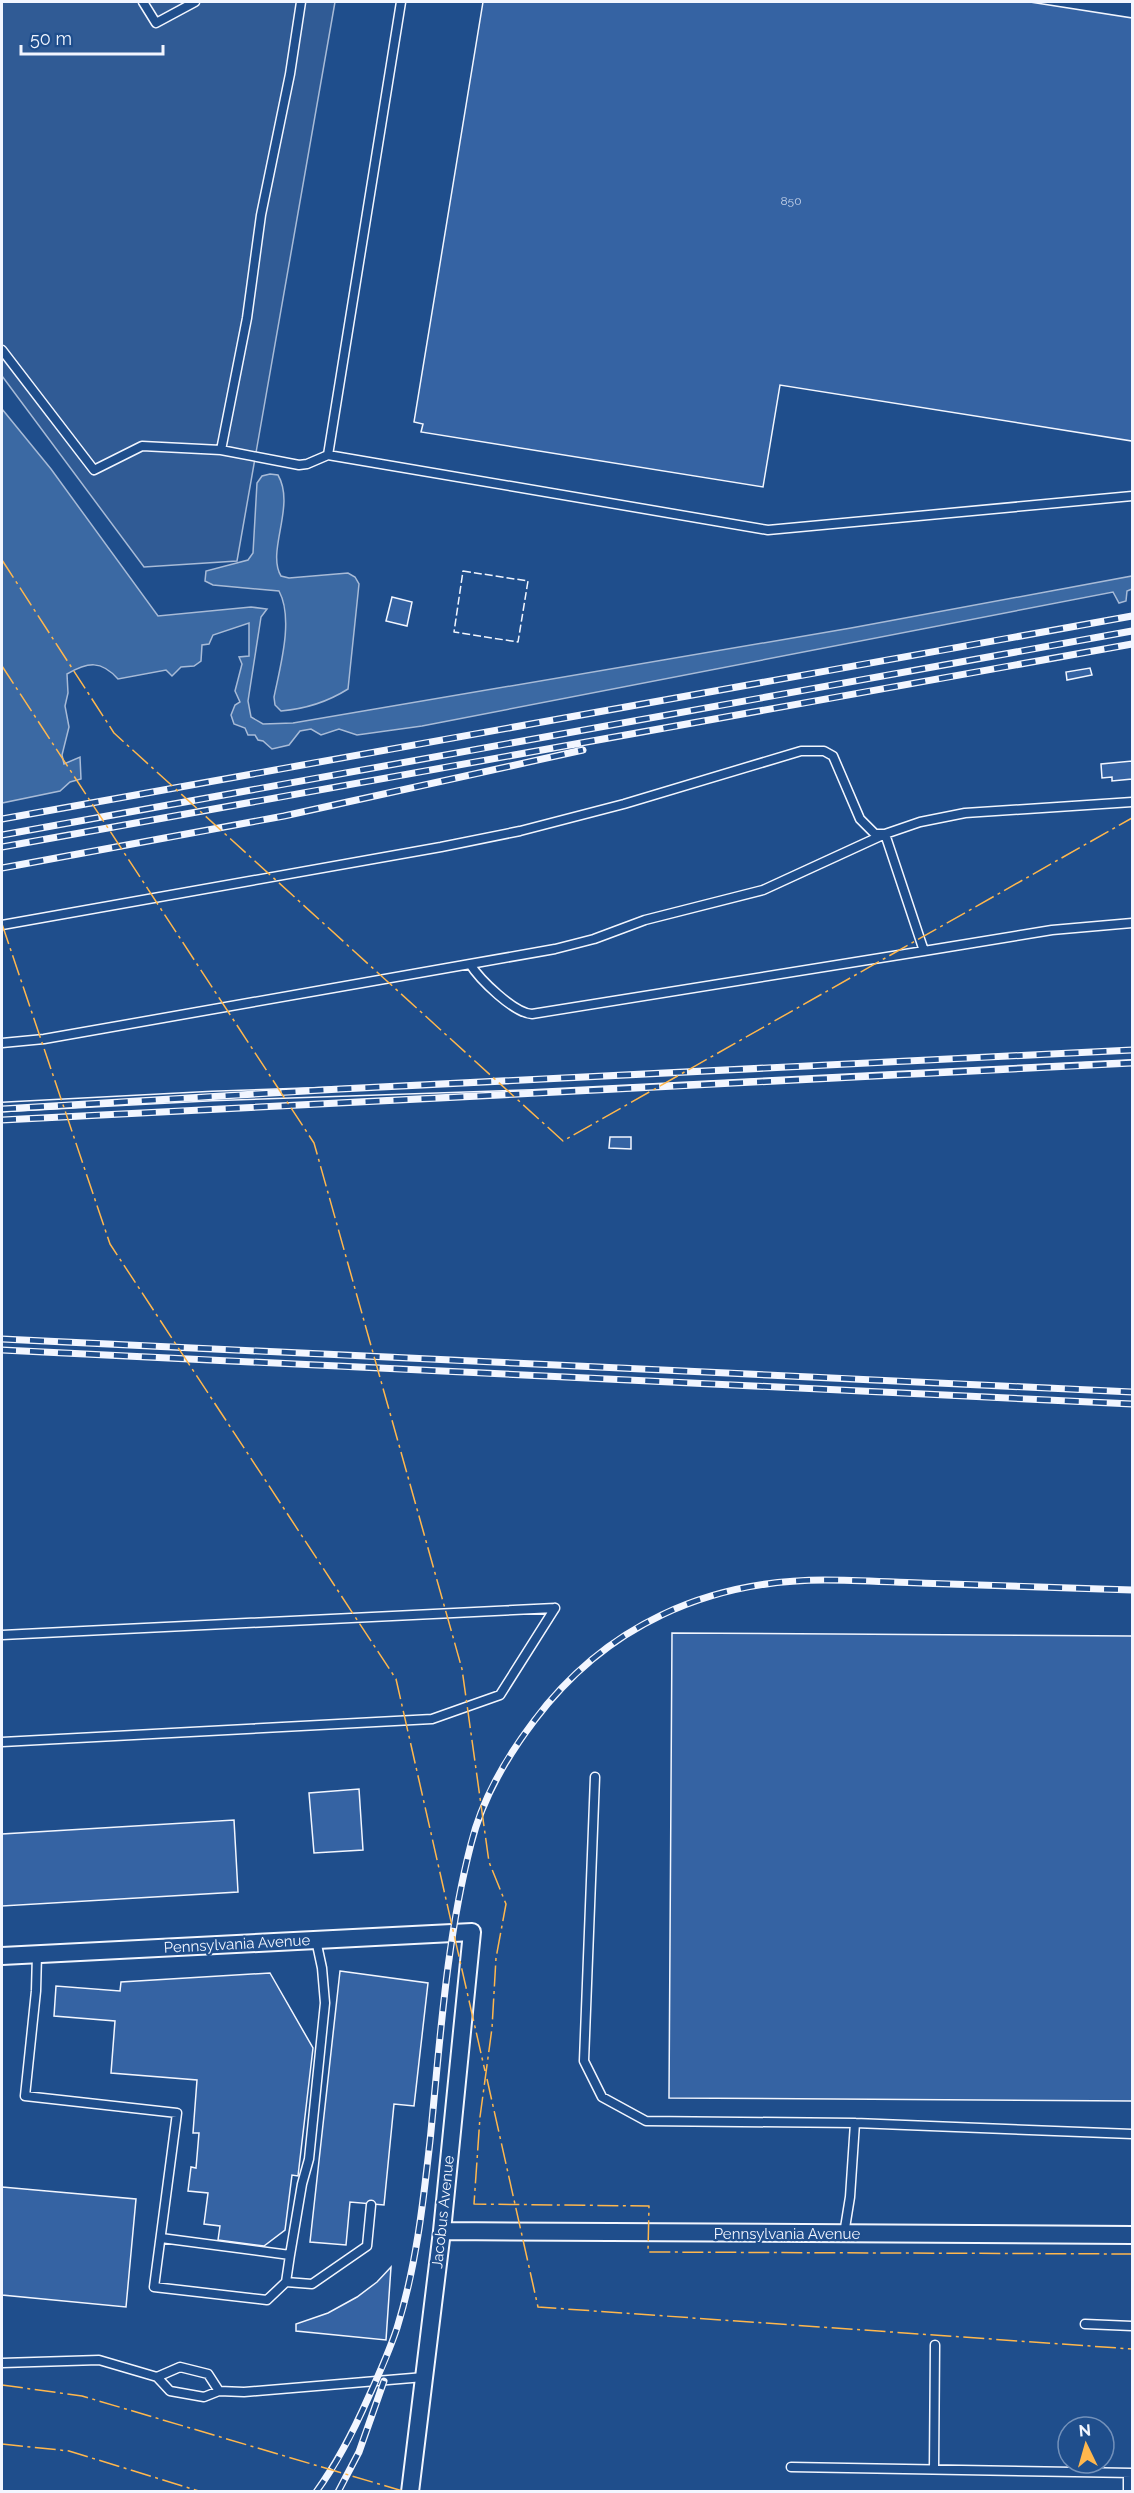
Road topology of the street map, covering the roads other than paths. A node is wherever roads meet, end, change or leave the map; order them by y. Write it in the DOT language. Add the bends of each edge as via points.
graph roads {
  1 [pos="143,2"];
  2 [pos="195,2"];
  3 [pos="301,2"];
  4 [pos="401,2"];
  5 [pos="2,350"];
  6 [pos="221,450"];
  7 [pos="328,455"];
  8 [pos="1132,496"];
  9 [pos="1132,802"];
  10 [pos="885,834"];
  11 [pos="1132,923"];
  12 [pos="2,925"];
  13 [pos="924,951"];
  14 [pos="470,964"];
  15 [pos="2,1043"];
  16 [pos="1132,1054"];
  17 [pos="2,1107"];
  18 [pos="2,1635"];
  19 [pos="2,1742"];
  20 [pos="595,1777"];
  21 [pos="472,1932"];
  22 [pos="316,1940"];
  23 [pos="37,1954"];
  24 [pos="2,1956"];
  25 [pos="855,2123"];
  26 [pos="1132,2134"];
  27 [pos="371,2205"];
  28 [pos="442,2231"];
  29 [pos="843,2234"];
  30 [pos="1132,2235"];
  31 [pos="161,2238"];
  32 [pos="290,2255"];
  33 [pos="286,2282"];
  34 [pos="1085,2324"];
  35 [pos="1132,2326"];
  36 [pos="935,2344"];
  37 [pos="2,2363"];
  38 [pos="157,2377"];
  39 [pos="424,2377"];
  40 [pos="219,2391"];
  41 [pos="791,2466"];
  42 [pos="934,2469"];
  43 [pos="1130,2473"];
  44 [pos="410,2492"];
  45 [pos="1128,2492"];
  1 -- 2 [label="lane" via="156,24"];
  3 -- 6 [label="lane"];
  4 -- 7 [label="lane"];
  5 -- 6 [label="lane" via="94,470 142,446"];
  6 -- 7 [label="lane" via="299,465"];
  7 -- 8 [label="lane" via="768,530"];
  9 -- 10 [label="lane" via="965,813"];
  10 -- 12 [label="lane" via="873,834 863,823 833,756 824,751 801,752 520,831"];
  10 -- 13 [label="lane"];
  10 -- 14 [label="lane" via="763,890 645,920 555,949"];
  11 -- 13 [label="lane" via="1052,930"];
  13 -- 14 [label="lane" via="532,1014 519,1010 477,976"];
  14 -- 15 [label="lane" via="56,1037"];
  16 -- 17 [label="lane"];
  18 -- 19 [label="lane" via="555,1608 500,1695 432,1719"];
  20 -- 25 [label="lane" via="584,2061 602,2097 646,2121"];
  21 -- 22 [label="street, Pennsylvania Avenue"];
  21 -- 28 [label="street, Jacobus Avenue"];
  22 -- 23 [label="street, Pennsylvania Avenue"];
  22 -- 32 [label="lane" via="325,2003 309,2159"];
  23 -- 24 [label="street, Pennsylvania Avenue"];
  23 -- 31 [label="lane" via="25,2096 177,2113"];
  25 -- 26 [label="lane"];
  25 -- 29 [label="lane"];
  27 -- 33 [label="lane" via="367,2246 312,2283"];
  28 -- 29 [label="street, Pennsylvania Avenue"];
  28 -- 39 [label="street, Jacobus Avenue"];
  29 -- 30 [label="street, Pennsylvania Avenue"];
  31 -- 32 [label="lane"];
  31 -- 33 [label="lane" via="154,2287 267,2300"];
  32 -- 33 [label="lane"];
  34 -- 35 [label="lane"];
  36 -- 42 [label="lane"];
  37 -- 38 [label="lane" via="99,2360"];
  38 -- 40 [label="lane" via="170,2391 204,2397"];
  38 -- 40 [label="lane" via="180,2367 208,2374"];
  39 -- 40 [label="lane"];
  39 -- 44 [label="street, Jacobus Avenue"];
  41 -- 42 [label="lane"];
  42 -- 43 [label="lane"];
  43 -- 45 [label="lane"];
}
